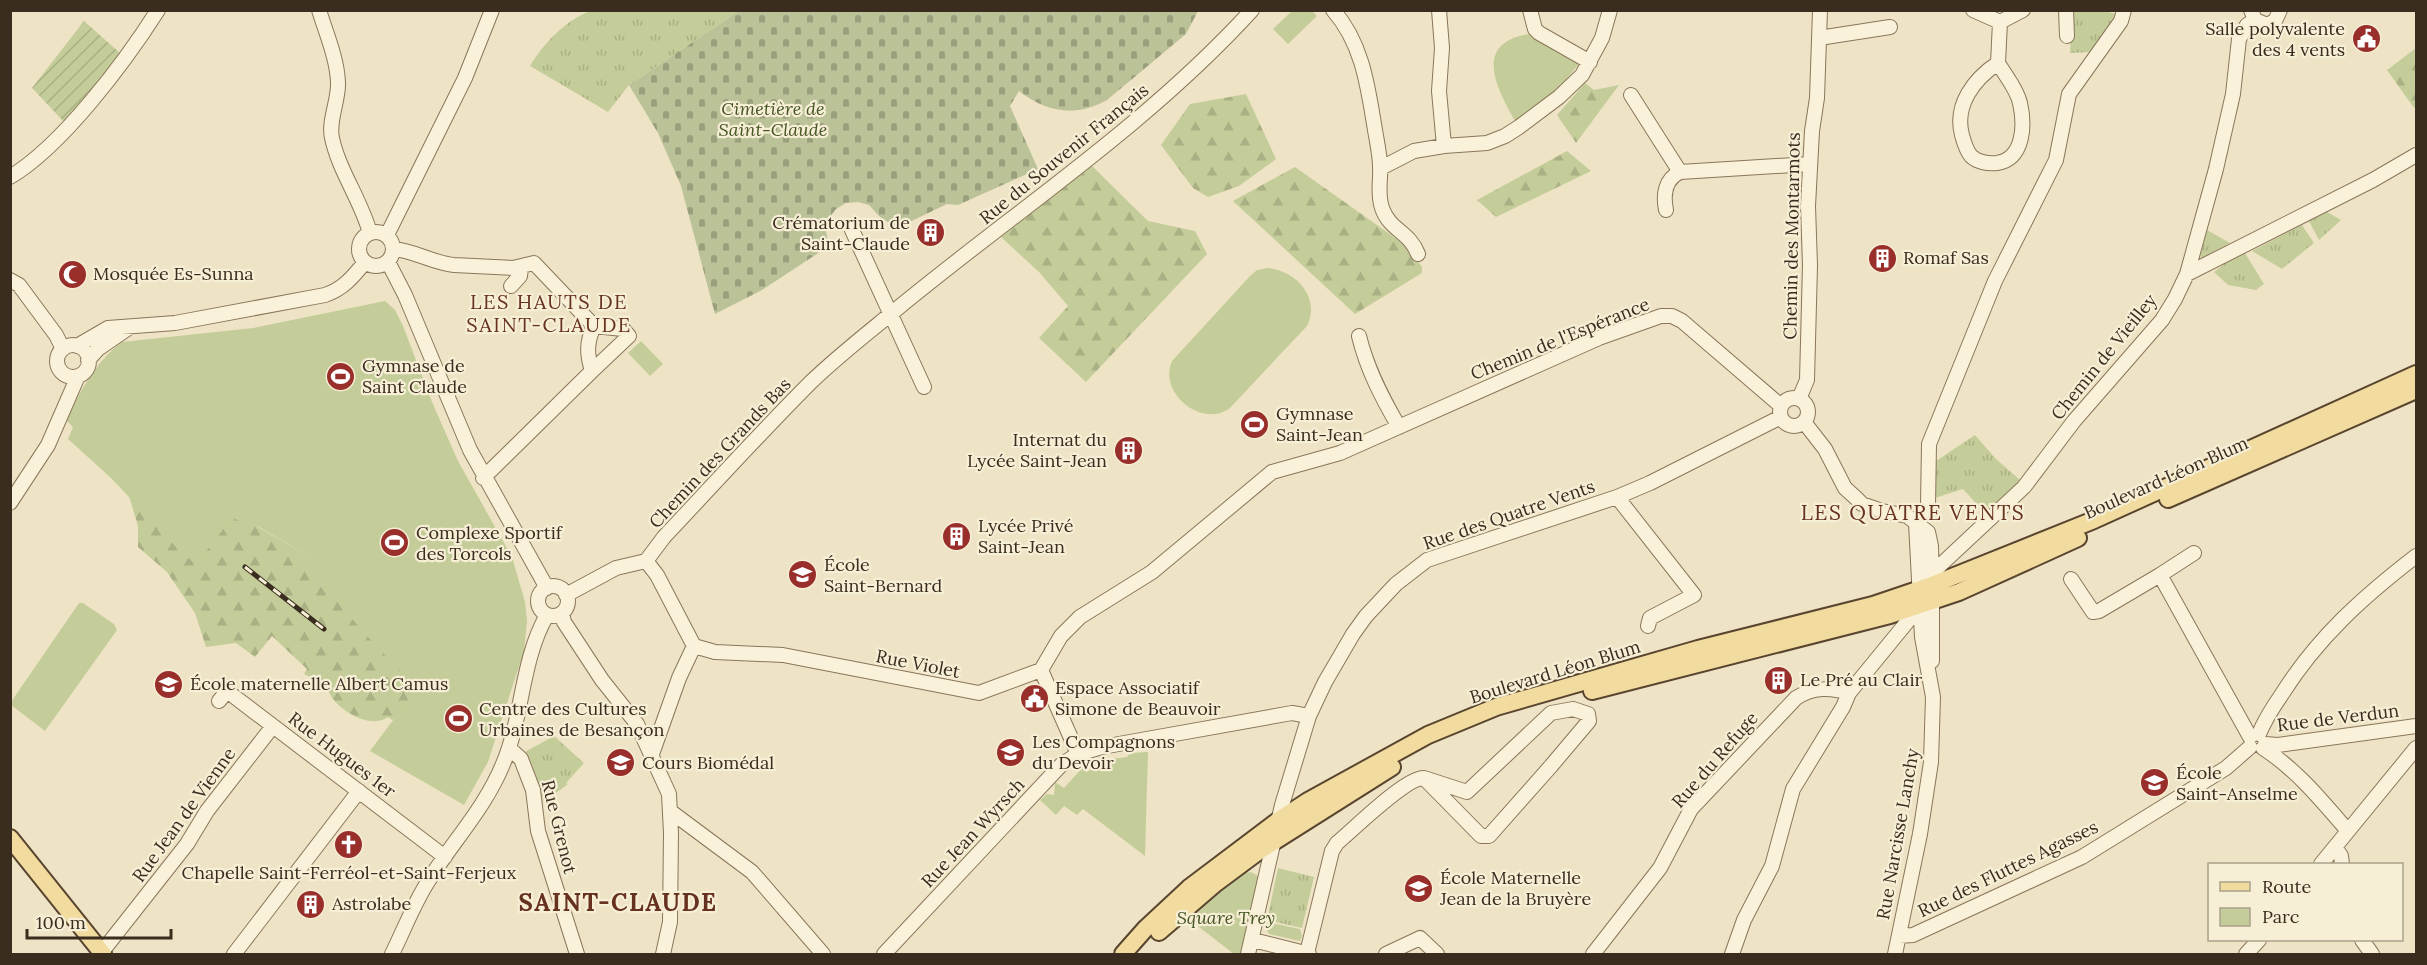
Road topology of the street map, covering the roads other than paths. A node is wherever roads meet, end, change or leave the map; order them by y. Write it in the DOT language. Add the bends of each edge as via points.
graph roads {
  1 [pos="158,10"];
  2 [pos="319,10"];
  3 [pos="492,10"];
  4 [pos="1252,10"];
  5 [pos="1333,10"];
  6 [pos="1439,10"];
  7 [pos="1530,10"];
  8 [pos="1610,10"];
  9 [pos="1820,10"];
  10 [pos="1973,10"];
  11 [pos="2023,10"];
  12 [pos="2066,10"];
  13 [pos="2124,10"];
  14 [pos="2280,10"];
  15 [pos="2253,15"];
  16 [pos="2000,22"];
  17 [pos="1890,27"];
  18 [pos="2067,36"];
  19 [pos="1819,38"];
  20 [pos="1590,62"];
  21 [pos="1998,63"];
  22 [pos="1631,95"];
  23 [pos="1444,146"];
  24 [pos="2416,155"];
  25 [pos="1810,164"];
  26 [pos="1381,168"];
  27 [pos="1680,172"];
  28 [pos="10,177"];
  29 [pos="1666,210"];
  30 [pos="852,231"];
  31 [pos="370,233"];
  32 [pos="387,235"];
  33 [pos="1418,254"];
  34 [pos="391,256"];
  35 [pos="365,262"];
  36 [pos="521,268"];
  37 [pos="2187,274"];
  38 [pos="10,280"];
  39 [pos="511,286"];
  40 [pos="890,315"];
  41 [pos="131,326"];
  42 [pos="594,326"];
  43 [pos="1359,336"];
  44 [pos="70,347"];
  45 [pos="88,360"];
  46 [pos="592,371"];
  47 [pos="2416,374"];
  48 [pos="72,376"];
  49 [pos="924,387"];
  50 [pos="2416,390"];
  51 [pos="1799,399"];
  52 [pos="1781,411"];
  53 [pos="1804,422"];
  54 [pos="1399,427"];
  55 [pos="483,478"];
  56 [pos="1617,497"];
  57 [pos="10,503"];
  58 [pos="1916,523"];
  59 [pos="2194,554"];
  60 [pos="2416,556"];
  61 [pos="646,561"];
  62 [pos="2160,575"];
  63 [pos="2071,579"];
  64 [pos="547,588"];
  65 [pos="1927,591"];
  66 [pos="566,595"];
  67 [pos="561,613"];
  68 [pos="547,615"];
  69 [pos="1648,626"];
  70 [pos="694,646"];
  71 [pos="1041,670"];
  72 [pos="1849,693"];
  73 [pos="219,701"];
  74 [pos="1309,716"];
  75 [pos="273,726"];
  76 [pos="2416,726"];
  77 [pos="2257,742"];
  78 [pos="2290,743"];
  79 [pos="509,748"];
  80 [pos="2416,748"];
  81 [pos="652,754"];
  82 [pos="1078,754"];
  83 [pos="2292,770"];
  84 [pos="1424,778"];
  85 [pos="1287,788"];
  86 [pos="359,791"];
  87 [pos="1308,801"];
  88 [pos="670,811"];
  89 [pos="1279,820"];
  90 [pos="2348,831"];
  91 [pos="10,838"];
  92 [pos="1275,842"];
  93 [pos="2335,847"];
  94 [pos="445,856"];
  95 [pos="2322,863"];
  96 [pos="2342,863"];
  97 [pos="1268,874"];
  98 [pos="1187,906"];
  99 [pos="1899,936"];
  100 [pos="1253,940"];
  101 [pos="2257,941"];
  102 [pos="2363,941"];
  103 [pos="102,954"];
  104 [pos="234,954"];
  105 [pos="392,954"];
  106 [pos="577,954"];
  107 [pos="663,954"];
  108 [pos="823,954"];
  109 [pos="884,954"];
  110 [pos="1123,954"];
  111 [pos="1138,954"];
  112 [pos="1248,954"];
  113 [pos="1308,954"];
  114 [pos="1386,954"];
  115 [pos="1437,954"];
  116 [pos="1593,954"];
  117 [pos="1732,954"];
  118 [pos="1894,954"];
  119 [pos="2246,954"];
  120 [pos="2372,954"];
  1 -- 28 [label="street" via="81,111 38,157"];
  2 -- 31 [label="street" via="338,82 331,135"];
  3 -- 32 [label="street" via="465,78"];
  4 -- 40 [label="street, Rue du Souvenir Français" via="1171,91"];
  5 -- 26 [label="street" via="1352,37 1366,76"];
  6 -- 23 [label="street"];
  7 -- 20 [label="street" via="1539,33"];
  8 -- 20 [label="street"];
  9 -- 19 [label="street, Chemin des Montarmots"];
  10 -- 16 [label="street"];
  11 -- 16 [label="street"];
  12 -- 18 [label="street"];
  13 -- 58 [label="street" via="2121,21 2069,94 2056,160 1995,281 1929,444 1928,505"];
  14 -- 15 [label="street" via="2272,24 2263,25"];
  15 -- 37 [label="street, Chemin de Vieilley" via="2239,39 2228,117"];
  16 -- 21 [label="street"];
  17 -- 19 [label="street"];
  19 -- 25 [label="street, Chemin des Montarmots"];
  20 -- 23 [label="street" via="1568,90 1505,136 1487,143"];
  21 -- 21 [label="street" via="1972,86 1959,118 1971,156 1987,163 2006,161 2017,150 2022,128 2020,103"];
  22 -- 27 [label="street"];
  23 -- 26 [label="street" via="1413,152"];
  24 -- 37 [label="street"];
  25 -- 27 [label="street"];
  25 -- 51 [label="street, Chemin des Montarmots" via="1807,380"];
  26 -- 33 [label="street" via="1378,185 1382,207 1391,225 1413,241"];
  27 -- 29 [label="street" via="1666,187"];
  30 -- 40 [label="street"];
  31 -- 32 [label="street"];
  31 -- 35 [label="street" via="362,239 359,249"];
  32 -- 34 [label="street"];
  34 -- 35 [label="street" via="379,266"];
  34 -- 36 [label="street" via="408,251 444,264"];
  34 -- 55 [label="street"];
  35 -- 41 [label="street" via="338,291 325,295 175,323"];
  36 -- 39 [label="street" via="520,276"];
  36 -- 42 [label="street" via="534,263"];
  37 -- 65 [label="street, Chemin de Vieilley" via="2162,320 2074,421 2024,487"];
  38 -- 44 [label="street" via="19,285 56,335"];
  40 -- 49 [label="street"];
  40 -- 61 [label="street, Chemin des Grands Bas" via="813,380 664,537"];
  41 -- 44 [label="street" via="108,328"];
  41 -- 45 [label="street"];
  42 -- 46 [label="street" via="587,349"];
  42 -- 46 [label="street" via="623,329 629,336"];
  43 -- 54 [label="street" via="1381,396"];
  44 -- 45 [label="street" via="85,351"];
  44 -- 48 [label="street" via="57,361 59,370"];
  45 -- 48 [label="street" via="86,370"];
  46 -- 55 [label="street"];
  47 -- 65 [label="main road, Boulevard Léon Blum"];
  48 -- 57 [label="street" via="70,395 48,446"];
  50 -- 65 [label="main road, Boulevard Léon Blum" via="1970,588"];
  51 -- 52 [label="street" via="1791,398"];
  51 -- 53 [label="street" via="1808,409"];
  52 -- 53 [label="street" via="1791,426"];
  52 -- 54 [label="street, Chemin de l'Espérance" via="1682,321 1661,316 1599,338"];
  52 -- 56 [label="street, Rue des Quatre Vents"];
  53 -- 58 [label="street" via="1825,449 1845,488 1862,504 1907,516"];
  54 -- 71 [label="street, Chemin de l'Espérance" via="1340,453 1265,476 1152,572 1080,617 1062,636"];
  55 -- 64 [label="street"];
  56 -- 69 [label="street" via="1700,592 1650,618"];
  56 -- 74 [label="street, Rue des Quatre Vents" via="1427,560 1396,584 1366,616"];
  58 -- 65 [label="street"];
  58 -- 65 [label="street" via="1928,532 1931,546"];
  59 -- 62 [label="street"];
  60 -- 77 [label="street, Rue des Fluttes Agasses" via="2345,614 2299,666 2264,722"];
  61 -- 66 [label="street" via="616,568"];
  61 -- 70 [label="street"];
  62 -- 63 [label="street" via="2093,612"];
  62 -- 77 [label="street"];
  64 -- 66 [label="street" via="560,588"];
  64 -- 68 [label="street" via="538,604"];
  65 -- 72 [label="street, Chemin de Vieilley"];
  65 -- 87 [label="main road, Boulevard Léon Blum" via="1698,649 1496,707 1428,735"];
  65 -- 92 [label="main road, Boulevard Léon Blum" via="1888,616 1497,718 1381,773"];
  65 -- 99 [label="street, Rue Narcisse Lanchy" via="1933,629 1930,772"];
  66 -- 67 [label="street" via="568,603"];
  67 -- 68 [label="street"];
  67 -- 81 [label="street" via="602,680 637,724"];
  68 -- 79 [label="street" via="535,640"];
  70 -- 71 [label="street, Rue Violet" via="715,652 783,655 979,693"];
  70 -- 81 [label="street"];
  71 -- 82 [label="street"];
  72 -- 116 [label="street, Rue du Refuge" via="1812,689 1796,698 1691,809 1660,868"];
  72 -- 117 [label="street, Chemin de Vieilley" via="1793,789 1772,866 1744,920"];
  73 -- 75 [label="street, Rue Hugues 1er" via="227,691"];
  74 -- 82 [label="street, Rue Jean Wyrsch" via="1292,713"];
  74 -- 85 [label="street, Rue des Quatre Vents"];
  75 -- 86 [label="street, Rue Hugues 1er"];
  75 -- 103 [label="street, Rue Jean de Vienne"];
  76 -- 78 [label="street, Rue de Verdun"];
  77 -- 78 [label="street, Rue de Verdun"];
  77 -- 83 [label="street"];
  77 -- 99 [label="street, Rue des Fluttes Agasses" via="2226,768 2082,857 1913,936"];
  78 -- 83 [label="street"];
  79 -- 94 [label="street" via="483,805"];
  79 -- 106 [label="street, Rue Grenot" via="521,759 534,790 538,831"];
  80 -- 90 [label="street"];
  81 -- 88 [label="street" via="669,794"];
  82 -- 109 [label="street, Rue Jean Wyrsch" via="1061,765"];
  83 -- 90 [label="street"];
  84 -- 84 [label="street" via="1480,836 1489,836 1589,721 1588,714 1573,709 1551,713 1467,792"];
  84 -- 113 [label="street" via="1414,779 1388,798 1337,843"];
  85 -- 87 [label="street"];
  85 -- 89 [label="street, Rue des Quatre Vents"];
  86 -- 94 [label="street, Rue Hugues 1er"];
  86 -- 104 [label="street"];
  87 -- 89 [label="main road, Boulevard Léon Blum"];
  88 -- 107 [label="street" via="670,922"];
  88 -- 108 [label="street" via="752,872"];
  89 -- 92 [label="street, Rue des Quatre Vents"];
  89 -- 110 [label="main road, Boulevard Léon Blum" via="1189,888"];
  90 -- 93 [label="street"];
  91 -- 103 [label="main road"];
  92 -- 97 [label="street, Rue des Quatre Vents"];
  92 -- 98 [label="main road, Boulevard Léon Blum"];
  93 -- 95 [label="street"];
  93 -- 96 [label="street"];
  94 -- 105 [label="street" via="428,881"];
  97 -- 98 [label="street, Boulevard Léon Blum" via="1261,865 1252,864"];
  97 -- 100 [label="street, Rue des Quatre Vents"];
  98 -- 111 [label="main road, Boulevard Léon Blum"];
  99 -- 118 [label="street, Rue Narcisse Lanchy"];
  100 -- 112 [label="street, Rue des Quatre Vents"];
  100 -- 113 [label="street"];
  101 -- 119 [label="street"];
  102 -- 120 [label="street"];
  114 -- 115 [label="street" via="1420,938"];
}
